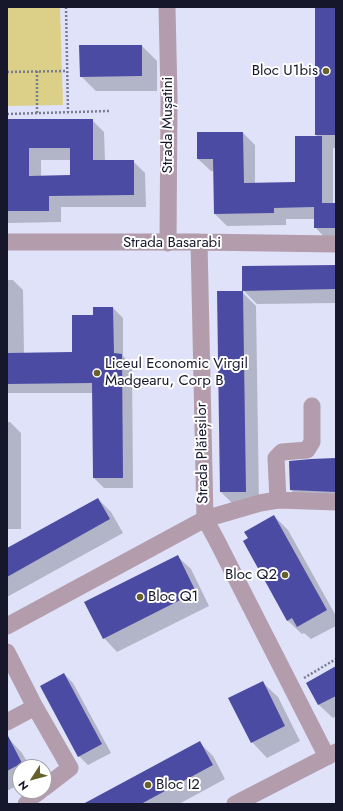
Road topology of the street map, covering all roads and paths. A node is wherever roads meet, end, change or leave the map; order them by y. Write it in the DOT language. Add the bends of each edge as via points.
graph roads {
  1 [pos="66,7"];
  2 [pos="167,7"];
  3 [pos="37,71"];
  4 [pos="67,71"];
  5 [pos="7,72"];
  6 [pos="109,111"];
  7 [pos="68,112"];
  8 [pos="37,113"];
  9 [pos="7,114"];
  10 [pos="7,242"];
  11 [pos="199,242"];
  12 [pos="168,243"];
  13 [pos="336,244"];
  14 [pos="312,406"];
  15 [pos="278,500"];
  16 [pos="336,502"];
  17 [pos="205,519"];
  18 [pos="7,626"];
  19 [pos="7,652"];
  20 [pos="336,659"];
  21 [pos="291,685"];
  22 [pos="35,707"];
  23 [pos="7,722"];
  24 [pos="332,754"];
  25 [pos="52,782"];
  26 [pos="235,804"];
  1 -- 4 [label="path"];
  2 -- 12 [label="street, Strada Mușatini"];
  3 -- 4 [label="path"];
  3 -- 5 [label="path"];
  3 -- 8 [label="path"];
  4 -- 7 [label="path"];
  6 -- 7 [label="path"];
  7 -- 8 [label="path"];
  8 -- 9 [label="path"];
  10 -- 12 [label="street, Strada Basarabi"];
  11 -- 12 [label="street, Strada Basarabi"];
  11 -- 13 [label="street, Strada Basarabi"];
  11 -- 17 [label="street, Strada Plăieșilor"];
  14 -- 15 [label="street" via="312,442 307,450 282,452 276,458"];
  15 -- 16 [label="street"];
  15 -- 17 [label="street"];
  17 -- 18 [label="street, Strada Plăieșilor"];
  17 -- 21 [label="street, Strada Plăieșilor"];
  19 -- 22 [label="street"];
  20 -- 21 [label="path"];
  21 -- 24 [label="street, Strada Plăieșilor"];
  22 -- 23 [label="street"];
  22 -- 25 [label="street" via="70,768"];
  24 -- 26 [label="street"];
}
